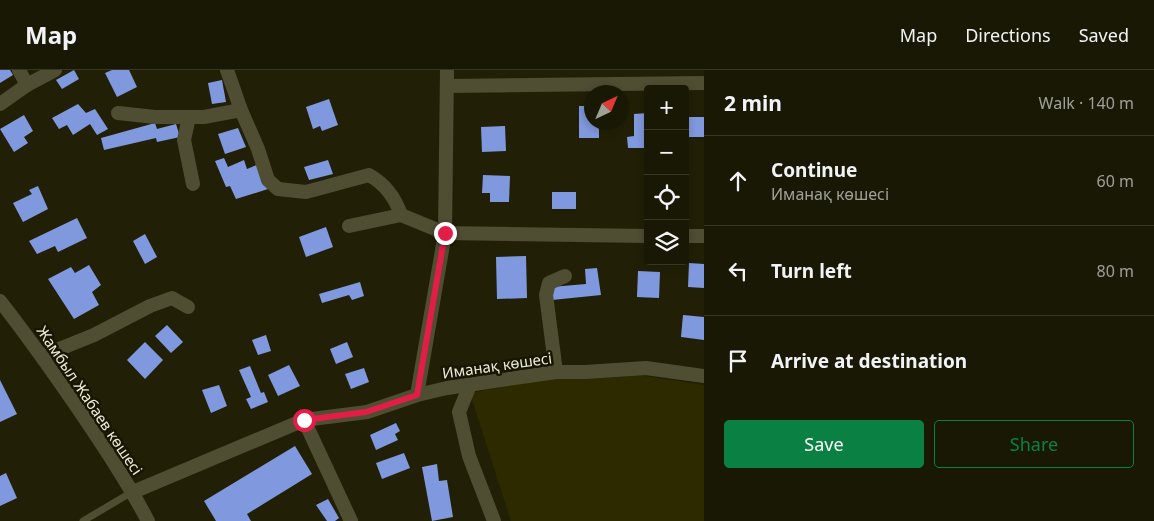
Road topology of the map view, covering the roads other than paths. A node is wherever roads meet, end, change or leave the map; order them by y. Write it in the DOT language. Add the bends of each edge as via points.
graph roads {
  1 [pos="20,70"];
  2 [pos="55,70"];
  3 [pos="227,70"];
  4 [pos="448,70"];
  5 [pos="704,83"];
  6 [pos="27,85"];
  7 [pos="448,86"];
  8 [pos="0,104"];
  9 [pos="241,110"];
  10 [pos="118,113"];
  11 [pos="189,117"];
  12 [pos="193,184"];
  13 [pos="401,215"];
  14 [pos="349,226"];
  15 [pos="445,233"];
  16 [pos="644,236"];
  17 [pos="689,236"];
  18 [pos="704,236"];
  19 [pos="565,276"];
  20 [pos="0,301"];
  21 [pos="188,308"];
  22 [pos="5,315"];
  23 [pos="42,356"];
  24 [pos="556,372"];
  25 [pos="704,376"];
  26 [pos="470,385"];
  27 [pos="417,395"];
  28 [pos="304,420"];
  29 [pos="133,492"];
  30 [pos="83,521"];
  31 [pos="148,521"];
  32 [pos="351,521"];
  33 [pos="494,521"];
  1 -- 6 [label="street"];
  2 -- 6 [label="street"];
  3 -- 9 [label="street"];
  4 -- 7 [label="street"];
  5 -- 7 [label="street"];
  6 -- 8 [label="street"];
  7 -- 15 [label="street"];
  9 -- 11 [label="street"];
  9 -- 13 [label="street" via="268,180 278,189 306,192 369,175 381,182 397,202"];
  10 -- 11 [label="street"];
  11 -- 12 [label="street" via="184,140"];
  13 -- 14 [label="street"];
  13 -- 15 [label="street"];
  15 -- 16 [label="street"];
  15 -- 27 [label="street"];
  17 -- 18 [label="street"];
  19 -- 24 [label="street" via="550,283 546,295"];
  20 -- 22 [label="street, Жамбыл Жабаев көшесі"];
  21 -- 23 [label="street" via="172,298"];
  22 -- 23 [label="street, Жамбыл Жабаев көшесі"];
  23 -- 29 [label="street, Жамбыл Жабаев көшесі"];
  24 -- 25 [label="street, Иманақ көшесі" via="646,368"];
  24 -- 26 [label="street, Иманақ көшесі"];
  26 -- 27 [label="street, Иманақ көшесі"];
  26 -- 33 [label="street" via="459,412 469,456"];
  27 -- 28 [label="street, Иманақ көшесі" via="366,412"];
  28 -- 29 [label="street, Иманақ көшесі"];
  28 -- 32 [label="street"];
  29 -- 30 [label="lane"];
  29 -- 31 [label="street, Жамбыл Жабаев көшесі"];
}
